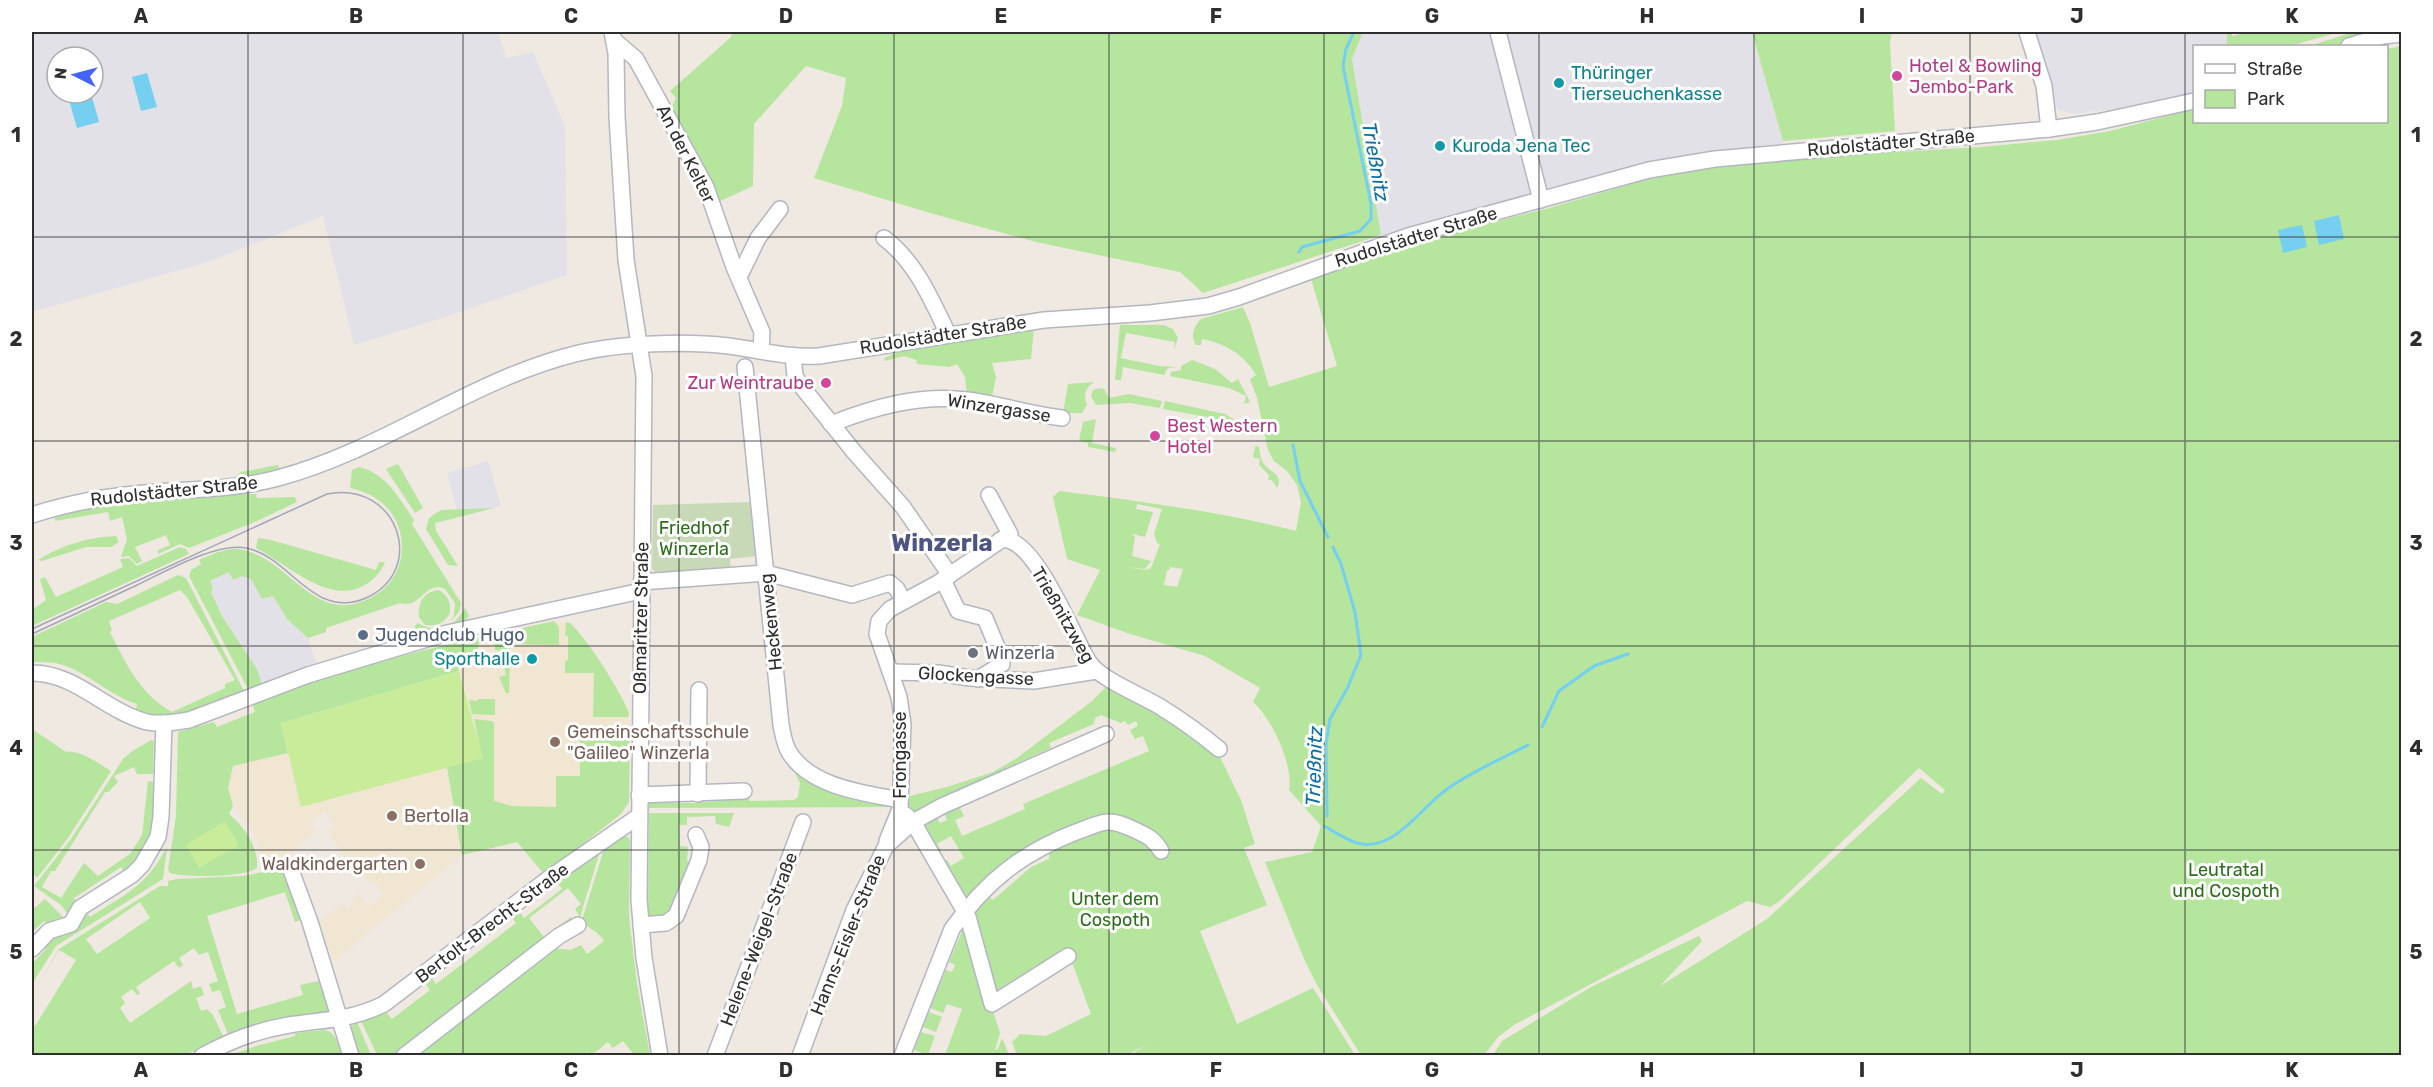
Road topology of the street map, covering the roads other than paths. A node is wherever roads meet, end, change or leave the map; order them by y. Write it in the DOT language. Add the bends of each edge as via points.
graph roads {
  1 [pos="1498,32"];
  2 [pos="2027,32"];
  3 [pos="2402,34"];
  4 [pos="614,36"];
  5 [pos="2352,45"];
  6 [pos="2193,101"];
  7 [pos="2049,129"];
  8 [pos="1541,200"];
  9 [pos="780,209"];
  10 [pos="884,238"];
  11 [pos="739,277"];
  12 [pos="948,334"];
  13 [pos="639,346"];
  14 [pos="761,351"];
  15 [pos="793,356"];
  16 [pos="745,367"];
  17 [pos="1062,418"];
  18 [pos="831,424"];
  19 [pos="989,495"];
  20 [pos="32,516"];
  21 [pos="1000,540"];
  22 [pos="766,573"];
  23 [pos="947,577"];
  24 [pos="641,587"];
  25 [pos="903,601"];
  26 [pos="1096,671"];
  27 [pos="891,672"];
  28 [pos="32,673"];
  29 [pos="978,679"];
  30 [pos="699,690"];
  31 [pos="164,723"];
  32 [pos="1106,734"];
  33 [pos="1219,749"];
  34 [pos="744,791"];
  35 [pos="698,794"];
  36 [pos="639,795"];
  37 [pos="900,805"];
  38 [pos="639,816"];
  39 [pos="803,822"];
  40 [pos="913,822"];
  41 [pos="696,835"];
  42 [pos="886,846"];
  43 [pos="1161,851"];
  44 [pos="291,870"];
  45 [pos="965,911"];
  46 [pos="641,925"];
  47 [pos="578,926"];
  48 [pos="32,949"];
  49 [pos="1068,956"];
  50 [pos="339,1019"];
  51 [pos="201,1056"];
  52 [pos="351,1056"];
  53 [pos="404,1056"];
  54 [pos="660,1056"];
  55 [pos="715,1056"];
  56 [pos="800,1056"];
  57 [pos="902,1056"];
  1 -- 8 [label="street"];
  2 -- 7 [label="street" via="2043,86"];
  3 -- 5 [label="street"];
  4 -- 11 [label="street, An der Kelter" via="636,59 684,144 706,187"];
  4 -- 13 [label="street, Oßmaritzer Straße" via="622,215"];
  6 -- 7 [label="street, Rudolstädter Straße"];
  7 -- 8 [label="street, Rudolstädter Straße" via="1715,159 1649,170"];
  8 -- 12 [label="street, Rudolstädter Straße" via="1408,236 1209,306 1044,320"];
  9 -- 11 [label="street" via="758,238"];
  10 -- 12 [label="street" via="911,265"];
  11 -- 14 [label="street, An der Kelter" via="762,332"];
  12 -- 15 [label="street, Rudolstädter Straße" via="834,354"];
  13 -- 14 [label="street, Rudolstädter Straße" via="702,344"];
  13 -- 20 [label="street, Rudolstädter Straße" via="581,352 530,367 366,445 299,472 232,487 92,499"];
  13 -- 24 [label="street, Oßmaritzer Straße" via="644,376"];
  14 -- 15 [label="street, Rudolstädter Straße"];
  15 -- 18 [label="street" via="795,376"];
  16 -- 22 [label="street, Heckenweg"];
  17 -- 18 [label="street, Winzergasse" via="976,401 931,398 880,407"];
  18 -- 23 [label="street" via="903,507"];
  19 -- 21 [label="street" via="1010,534"];
  21 -- 23 [label="street"];
  21 -- 26 [label="street, Trießnitzweg" via="1016,544 1039,570"];
  22 -- 24 [label="street"];
  22 -- 25 [label="street" via="852,595 891,583"];
  22 -- 37 [label="street, Heckenweg" via="781,725 789,752 812,774 828,782"];
  23 -- 25 [label="street, Frongasse"];
  23 -- 29 [label="street" via="958,611 980,615 987,621 1002,659 1002,664"];
  24 -- 31 [label="street" via="447,633 308,675 189,720"];
  24 -- 36 [label="street, Oßmaritzer Straße"];
  25 -- 27 [label="street, Frongasse" via="883,615 877,627"];
  26 -- 29 [label="street, Glockengasse" via="1040,681"];
  26 -- 33 [label="street, Trießnitzweg" via="1180,719"];
  27 -- 29 [label="street, Glockengasse" via="944,673"];
  27 -- 37 [label="street, Frongasse" via="903,724"];
  28 -- 31 [label="street" via="55,675 122,712 147,722"];
  30 -- 35 [label="street"];
  31 -- 48 [label="street" via="161,817 151,852 132,875 80,909 71,924 49,931"];
  32 -- 40 [label="street, Hanns-Eisler-Straße"];
  34 -- 35 [label="street"];
  35 -- 36 [label="street"];
  36 -- 38 [label="street, Oßmaritzer Straße"];
  37 -- 40 [label="street, Frongasse"];
  37 -- 42 [label="street"];
  38 -- 46 [label="street, Oßmaritzer Straße"];
  38 -- 50 [label="street, Bertolt-Brecht-Straße" via="548,879 399,994 360,1015"];
  39 -- 55 [label="street, Helene-Weigel-Straße"];
  40 -- 42 [label="street, Hanns-Eisler-Straße"];
  40 -- 45 [label="street, Frongasse"];
  41 -- 46 [label="street" via="701,847 699,860 676,916 666,923"];
  42 -- 56 [label="street, Hanns-Eisler-Straße" via="854,910"];
  43 -- 45 [label="street" via="1150,837 1107,822 1032,851"];
  44 -- 50 [label="street"];
  45 -- 49 [label="street, Frongasse" via="992,1004"];
  45 -- 57 [label="street" via="952,929"];
  46 -- 54 [label="street, Oßmaritzer Straße"];
  47 -- 53 [label="street" via="559,936"];
  50 -- 51 [label="street, Bertolt-Brecht-Straße" via="272,1028"];
  50 -- 52 [label="street"];
}
